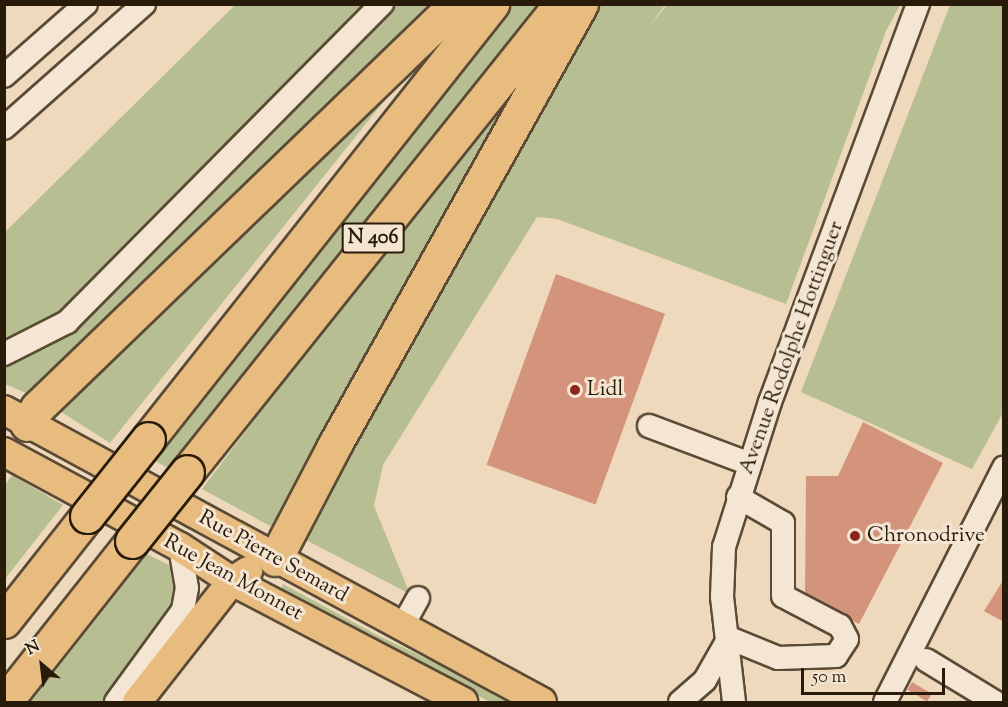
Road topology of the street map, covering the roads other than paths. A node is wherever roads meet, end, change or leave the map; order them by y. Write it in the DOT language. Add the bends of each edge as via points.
graph roads {
  1 [pos="86,4"];
  2 [pos="144,4"];
  3 [pos="382,4"];
  4 [pos="456,4"];
  5 [pos="492,4"];
  6 [pos="560,4"];
  7 [pos="581,4"];
  8 [pos="918,4"];
  9 [pos="4,76"];
  10 [pos="4,128"];
  11 [pos="4,354"];
  12 [pos="16,417"];
  13 [pos="649,426"];
  14 [pos="7,456"];
  15 [pos="750,464"];
  16 [pos="1004,467"];
  17 [pos="738,497"];
  18 [pos="180,548"];
  19 [pos="275,559"];
  20 [pos="232,580"];
  21 [pos="418,598"];
  22 [pos="4,621"];
  23 [pos="402,627"];
  24 [pos="729,638"];
  25 [pos="926,660"];
  26 [pos="1004,690"];
  27 [pos="5,702"];
  28 [pos="116,702"];
  29 [pos="136,702"];
  30 [pos="463,702"];
  31 [pos="542,702"];
  32 [pos="680,702"];
  33 [pos="734,702"];
  34 [pos="885,702"];
  35 [pos="995,702"];
  1 -- 9 [label="street"];
  2 -- 10 [label="street"];
  3 -- 11 [label="street" via="67,322"];
  4 -- 12 [label="highway" via="37,408"];
  5 -- 22 [label="highway, N 406, bridge"];
  6 -- 27 [label="highway, N 406, bridge"];
  7 -- 19 [label="highway" via="333,446"];
  8 -- 15 [label="street, Avenue Rodolphe Hottinguer"];
  12 -- 14 [label="main road"];
  12 -- 19 [label="main road, Rue Pierre Semard"];
  13 -- 15 [label="street"];
  14 -- 18 [label="main road, Rue Jean Monnet"];
  15 -- 17 [label="street, Avenue Rodolphe Hottinguer"];
  16 -- 34 [label="street"];
  17 -- 24 [label="street, Avenue Rodolphe Hottinguer" via="724,547 722,597"];
  17 -- 24 [label="street" via="783,523 783,596 840,626 847,639 836,656 778,658"];
  18 -- 20 [label="main road, Rue Jean Monnet"];
  18 -- 28 [label="street" via="187,588 183,610"];
  19 -- 20 [label="main road"];
  19 -- 23 [label="main road, Rue Pierre Semard"];
  20 -- 29 [label="main road"];
  20 -- 30 [label="main road, Rue Jean Monnet"];
  21 -- 23 [label="street"];
  23 -- 31 [label="main road, Rue Pierre Semard"];
  24 -- 32 [label="street" via="705,680"];
  24 -- 33 [label="street, Avenue Rodolphe Hottinguer"];
  25 -- 35 [label="street"];
  26 -- 35 [label="street"];
}
